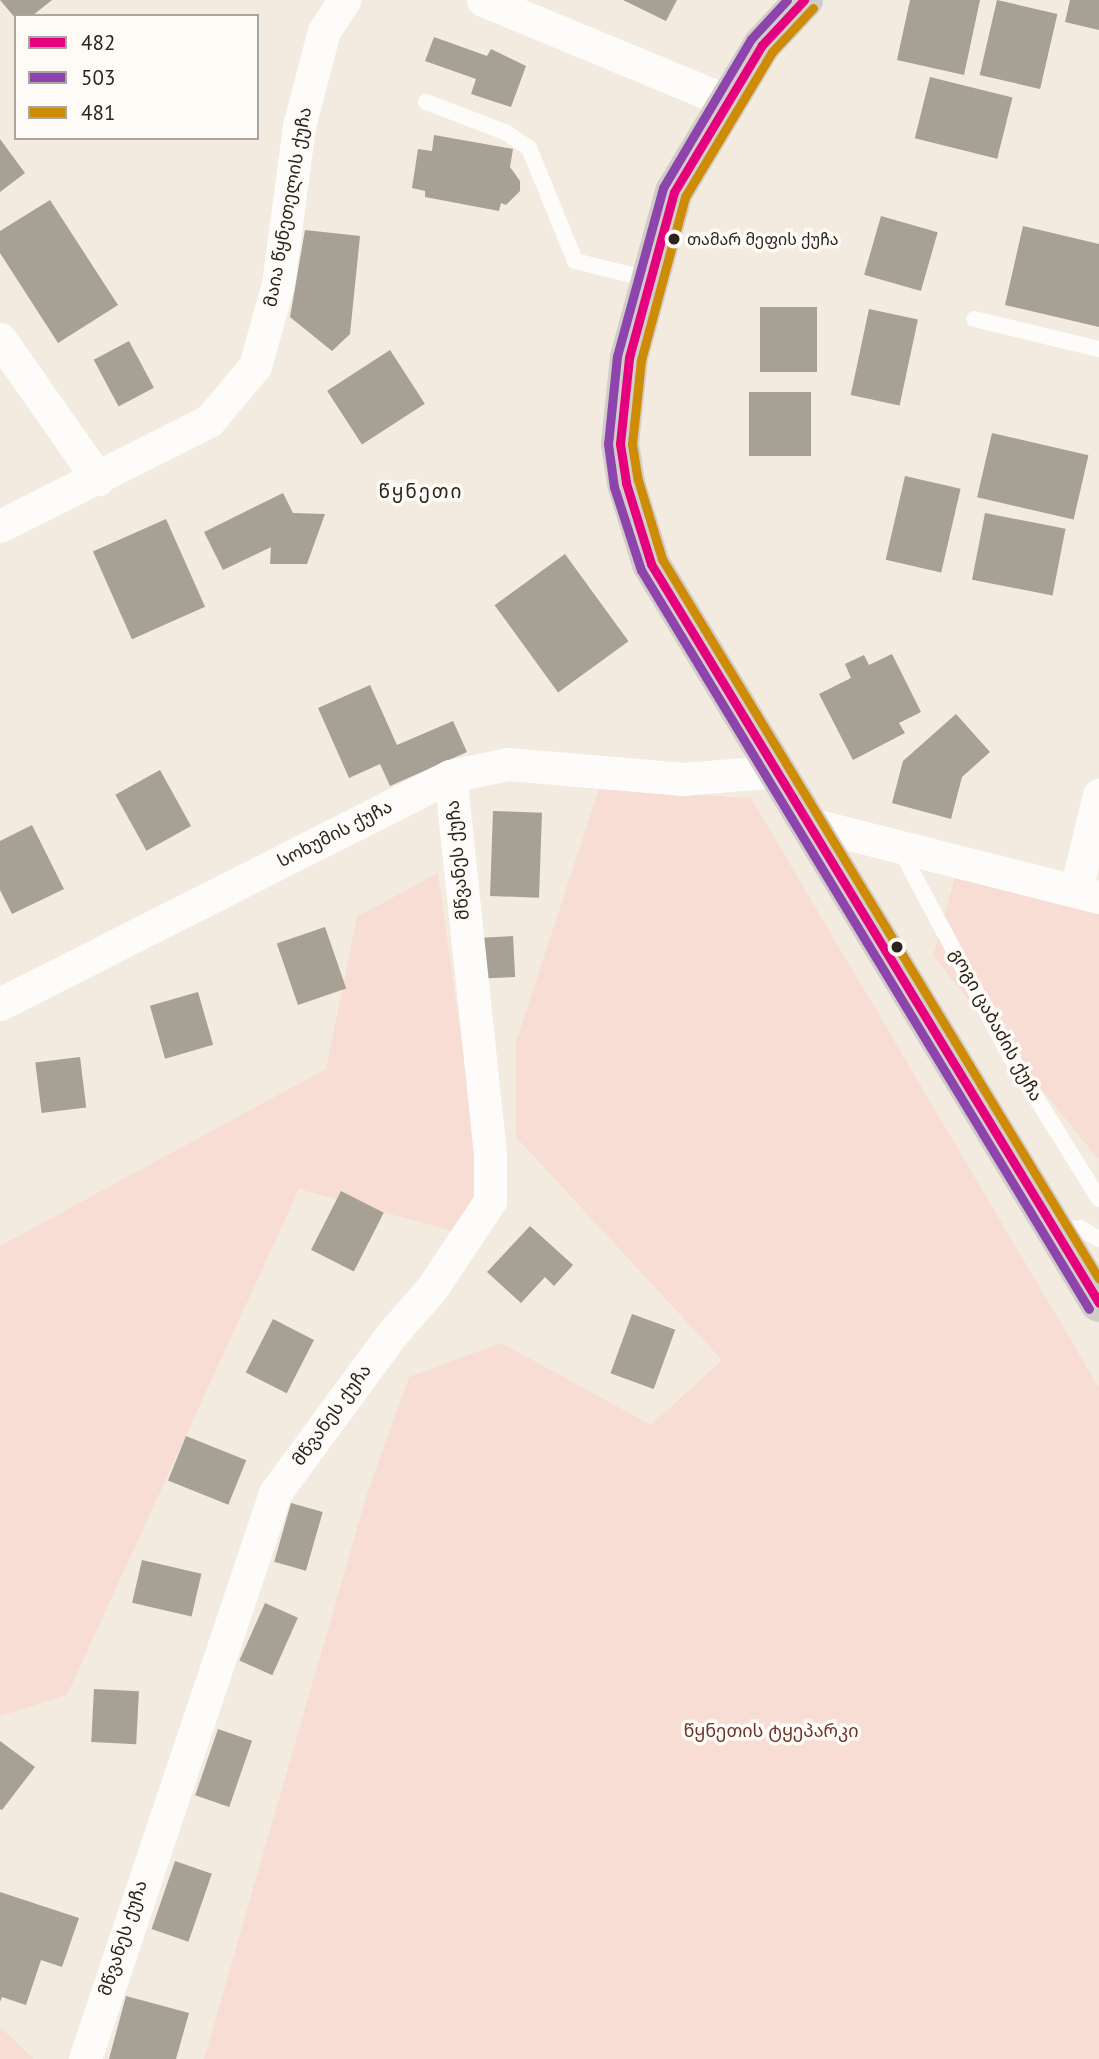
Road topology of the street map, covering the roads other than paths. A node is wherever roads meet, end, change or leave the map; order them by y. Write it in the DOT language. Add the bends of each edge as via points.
graph roads {
  1 [pos="344,0"];
  2 [pos="482,0"];
  3 [pos="804,0"];
  4 [pos="727,101"];
  5 [pos="426,102"];
  6 [pos="648,279"];
  7 [pos="974,319"];
  8 [pos="0,339"];
  9 [pos="1099,349"];
  10 [pos="98,479"];
  11 [pos="0,526"];
  12 [pos="778,771"];
  13 [pos="450,776"];
  14 [pos="1099,795"];
  15 [pos="810,824"];
  16 [pos="900,849"];
  17 [pos="1087,893"];
  18 [pos="0,1004"];
  19 [pos="1099,1199"];
  20 [pos="1055,1229"];
  21 [pos="1099,1239"];
  22 [pos="1099,1303"];
  23 [pos="85,2059"];
  1 -- 10 [label="street, მაია წყნეთელის ქუჩა" via="324,31 299,126 278,284 255,366 209,421"];
  2 -- 4 [label="street"];
  3 -- 4 [label="main road" via="762,45"];
  4 -- 6 [label="main road" via="674,192"];
  5 -- 6 [label="lane" via="505,132 529,148 575,261"];
  6 -- 12 [label="main road" via="627,382 621,444 626,483 651,564"];
  7 -- 9 [label="lane"];
  8 -- 10 [label="street"];
  10 -- 11 [label="street, მაია წყნეთელის ქუჩა"];
  12 -- 13 [label="street, სოხუმის ქუჩა" via="683,779 508,764"];
  12 -- 15 [label="main road"];
  13 -- 18 [label="street, სოხუმის ქუჩა"];
  13 -- 23 [label="street, მწვანეს ქუჩა" via="490,1154 490,1201 432,1288 392,1334 275,1493"];
  14 -- 17 [label="street"];
  15 -- 16 [label="street"];
  15 -- 20 [label="main road"];
  16 -- 17 [label="street"];
  16 -- 19 [label="lane, გოგი ცაბაძის ქუჩა" via="1010,1056"];
  20 -- 21 [label="lane" via="1080,1228"];
  20 -- 22 [label="main road"];
}
